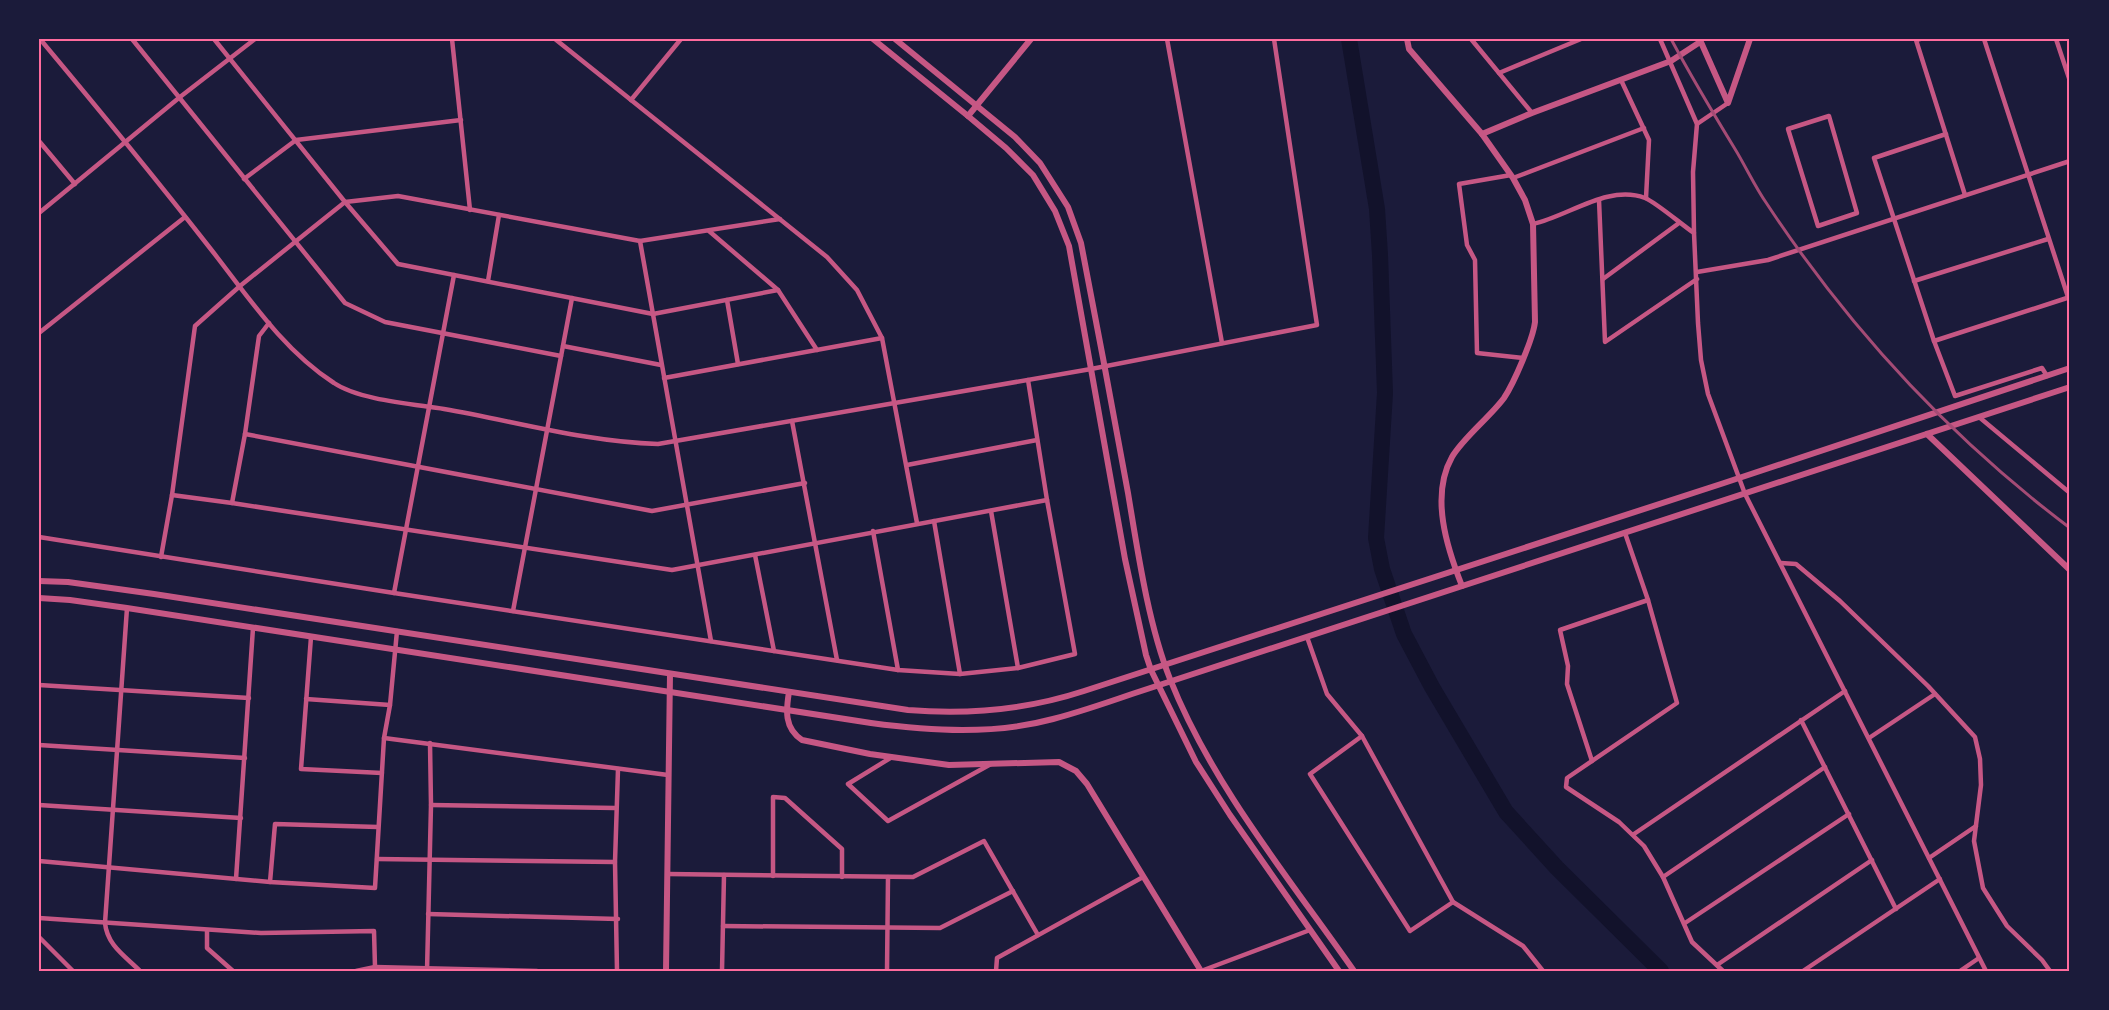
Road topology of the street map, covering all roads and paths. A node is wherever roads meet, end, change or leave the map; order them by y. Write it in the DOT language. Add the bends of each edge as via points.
graph roads {
  1 [pos="40,39"];
  2 [pos="132,39"];
  3 [pos="214,39"];
  4 [pos="255,39"];
  5 [pos="452,39"];
  6 [pos="555,39"];
  7 [pos="681,39"];
  8 [pos="873,39"];
  9 [pos="895,39"];
  10 [pos="1030,39"];
  11 [pos="1167,39"];
  12 [pos="1274,39"];
  13 [pos="1407,39"];
  14 [pos="1471,39"];
  15 [pos="1581,39"];
  16 [pos="1660,39"];
  17 [pos="1750,39"];
  18 [pos="1920,39"];
  19 [pos="1984,39"];
  20 [pos="2056,39"];
  21 [pos="1700,41"];
  22 [pos="230,59"];
  23 [pos="1671,61"];
  24 [pos="1499,73"];
  25 [pos="1621,80"];
  26 [pos="2070,81"];
  27 [pos="180,97"];
  28 [pos="631,100"];
  29 [pos="1728,103"];
  30 [pos="976,106"];
  31 [pos="1532,112"];
  32 [pos="968,116"];
  33 [pos="460,120"];
  34 [pos="1697,124"];
  35 [pos="1644,128"];
  36 [pos="1482,134"];
  37 [pos="1946,134"];
  38 [pos="296,140"];
  39 [pos="39,141"];
  40 [pos="126,142"];
  41 [pos="2070,161"];
  42 [pos="2029,174"];
  43 [pos="1512,176"];
  44 [pos="244,179"];
  45 [pos="75,184"];
  46 [pos="1965,195"];
  47 [pos="1646,198"];
  48 [pos="1599,200"];
  49 [pos="345,202"];
  50 [pos="470,210"];
  51 [pos="39,213"];
  52 [pos="499,215"];
  53 [pos="185,217"];
  54 [pos="1844,218"];
  55 [pos="1894,218"];
  56 [pos="780,219"];
  57 [pos="1679,223"];
  58 [pos="1533,224"];
  59 [pos="709,231"];
  60 [pos="1850,232"];
  61 [pos="1695,233"];
  62 [pos="2048,239"];
  63 [pos="640,241"];
  64 [pos="294,242"];
  65 [pos="1697,272"];
  66 [pos="454,275"];
  67 [pos="1602,279"];
  68 [pos="1697,279"];
  69 [pos="488,281"];
  70 [pos="1914,281"];
  71 [pos="240,286"];
  72 [pos="778,290"];
  73 [pos="2069,297"];
  74 [pos="572,298"];
  75 [pos="727,300"];
  76 [pos="653,314"];
  77 [pos="269,323"];
  78 [pos="39,333"];
  79 [pos="443,334"];
  80 [pos="882,338"];
  81 [pos="1934,340"];
  82 [pos="1222,343"];
  83 [pos="563,346"];
  84 [pos="817,350"];
  85 [pos="561,356"];
  86 [pos="1523,358"];
  87 [pos="738,364"];
  88 [pos="661,365"];
  89 [pos="1104,366"];
  90 [pos="2070,368"];
  91 [pos="1091,369"];
  92 [pos="2047,376"];
  93 [pos="664,378"];
  94 [pos="1028,380"];
  95 [pos="2070,387"];
  96 [pos="896,403"];
  97 [pos="430,407"];
  98 [pos="1979,417"];
  99 [pos="792,421"];
  100 [pos="546,429"];
  101 [pos="245,434"];
  102 [pos="1927,434"];
  103 [pos="1037,440"];
  104 [pos="676,442"];
  105 [pos="907,465"];
  106 [pos="418,468"];
  107 [pos="1739,478"];
  108 [pos="805,483"];
  109 [pos="535,489"];
  110 [pos="2070,493"];
  111 [pos="1745,494"];
  112 [pos="172,495"];
  113 [pos="1047,500"];
  114 [pos="232,502"];
  115 [pos="687,505"];
  116 [pos="992,511"];
  117 [pos="934,521"];
  118 [pos="917,524"];
  119 [pos="406,530"];
  120 [pos="873,531"];
  121 [pos="1626,533"];
  122 [pos="39,537"];
  123 [pos="816,543"];
  124 [pos="524,546"];
  125 [pos="755,555"];
  126 [pos="161,557"];
  127 [pos="1781,562"];
  128 [pos="698,565"];
  129 [pos="1456,569"];
  130 [pos="2070,570"];
  131 [pos="39,581"];
  132 [pos="1462,586"];
  133 [pos="394,593"];
  134 [pos="39,598"];
  135 [pos="1648,600"];
  136 [pos="127,608"];
  137 [pos="513,611"];
  138 [pos="253,628"];
  139 [pos="397,632"];
  140 [pos="311,637"];
  141 [pos="1306,637"];
  142 [pos="711,641"];
  143 [pos="395,650"];
  144 [pos="774,651"];
  145 [pos="837,660"];
  146 [pos="1165,665"];
  147 [pos="1018,668"];
  148 [pos="898,670"];
  149 [pos="1151,670"];
  150 [pos="670,674"];
  151 [pos="960,674"];
  152 [pos="1171,681"];
  153 [pos="39,685"];
  154 [pos="1158,686"];
  155 [pos="122,690"];
  156 [pos="670,691"];
  157 [pos="1845,691"];
  158 [pos="789,692"];
  159 [pos="1935,694"];
  160 [pos="249,698"];
  161 [pos="306,699"];
  162 [pos="390,705"];
  163 [pos="786,710"];
  164 [pos="1801,720"];
  165 [pos="1362,736"];
  166 [pos="384,738"];
  167 [pos="1869,738"];
  168 [pos="430,743"];
  169 [pos="39,745"];
  170 [pos="117,751"];
  171 [pos="892,757"];
  172 [pos="245,759"];
  173 [pos="1592,761"];
  174 [pos="991,764"];
  175 [pos="1825,767"];
  176 [pos="618,769"];
  177 [pos="382,773"];
  178 [pos="668,775"];
  179 [pos="39,805"];
  180 [pos="431,805"];
  181 [pos="615,808"];
  182 [pos="114,809"];
  183 [pos="1849,814"];
  184 [pos="241,818"];
  185 [pos="1976,826"];
  186 [pos="378,827"];
  187 [pos="1634,834"];
  188 [pos="1929,858"];
  189 [pos="377,859"];
  190 [pos="429,859"];
  191 [pos="1872,860"];
  192 [pos="39,861"];
  193 [pos="615,862"];
  194 [pos="110,867"];
  195 [pos="668,874"];
  196 [pos="724,875"];
  197 [pos="773,876"];
  198 [pos="842,877"];
  199 [pos="888,877"];
  200 [pos="1143,877"];
  201 [pos="1663,877"];
  202 [pos="236,879"];
  203 [pos="1940,879"];
  204 [pos="270,882"];
  205 [pos="1013,891"];
  206 [pos="1453,902"];
  207 [pos="1896,909"];
  208 [pos="429,914"];
  209 [pos="39,918"];
  210 [pos="618,919"];
  211 [pos="374,922"];
  212 [pos="105,923"];
  213 [pos="1685,924"];
  214 [pos="723,926"];
  215 [pos="888,928"];
  216 [pos="1310,930"];
  217 [pos="207,931"];
  218 [pos="374,932"];
  219 [pos="1038,935"];
  220 [pos="39,937"];
  221 [pos="1978,958"];
  222 [pos="1718,965"];
  223 [pos="375,967"];
  224 [pos="427,970"];
  225 [pos="73,971"];
  226 [pos="140,971"];
  227 [pos="233,971"];
  228 [pos="356,971"];
  229 [pos="537,971"];
  230 [pos="617,971"];
  231 [pos="666,971"];
  232 [pos="722,971"];
  233 [pos="887,971"];
  234 [pos="996,971"];
  235 [pos="1201,971"];
  236 [pos="1339,971"];
  237 [pos="1354,971"];
  238 [pos="1543,971"];
  239 [pos="1724,971"];
  240 [pos="1803,971"];
  241 [pos="1960,971"];
  242 [pos="1986,971"];
  243 [pos="2050,971"];
  1 -- 40 [label="street"];
  2 -- 27 [label="street"];
  3 -- 22 [label="street"];
  4 -- 22 [label="street"];
  5 -- 33 [label="street"];
  6 -- 28 [label="street"];
  7 -- 28 [label="street"];
  8 -- 32 [label="street"];
  9 -- 30 [label="street"];
  10 -- 30 [label="street"];
  11 -- 82 [label="street"];
  12 -- 82 [label="street" via="1317,324"];
  13 -- 36 [label="street" via="1409,49"];
  14 -- 24 [label="street"];
  15 -- 24 [label="street"];
  16 -- 23 [label="street"];
  17 -- 29 [label="street"];
  18 -- 37 [label="street" via="1916,40"];
  19 -- 42 [label="street"];
  20 -- 26 [label="street"];
  21 -- 23 [label="street"];
  21 -- 29 [label="street"];
  22 -- 27 [label="street"];
  22 -- 38 [label="street"];
  23 -- 25 [label="street"];
  23 -- 34 [label="street"];
  24 -- 31 [label="street"];
  25 -- 31 [label="street"];
  25 -- 35 [label="street"];
  27 -- 40 [label="street"];
  27 -- 44 [label="street"];
  28 -- 56 [label="street"];
  29 -- 34 [label="street"];
  30 -- 32 [label="street"];
  30 -- 89 [label="street" via="1040,162 1068,207 1081,243"];
  31 -- 36 [label="street"];
  32 -- 91 [label="street" via="1033,175 1055,211 1069,246"];
  33 -- 38 [label="street"];
  33 -- 50 [label="street"];
  34 -- 61 [label="street" via="1693,172"];
  35 -- 43 [label="street"];
  35 -- 47 [label="street" via="1649,140"];
  36 -- 43 [label="street"];
  37 -- 46 [label="street"];
  37 -- 55 [label="street" via="1874,158"];
  38 -- 44 [label="street"];
  38 -- 49 [label="street"];
  39 -- 45 [label="street"];
  40 -- 45 [label="street"];
  40 -- 53 [label="street"];
  41 -- 42 [label="street"];
  42 -- 46 [label="street"];
  42 -- 62 [label="street"];
  43 -- 58 [label="street"];
  43 -- 86 [label="street" via="1459,184 1467,245 1475,260 1477,353"];
  44 -- 64 [label="street"];
  45 -- 51 [label="street"];
  46 -- 55 [label="street"];
  47 -- 48 [label="street" via="1623,194"];
  47 -- 57 [label="street"];
  48 -- 58 [label="street"];
  48 -- 67 [label="street"];
  49 -- 50 [label="street" via="398,196"];
  49 -- 64 [label="street"];
  49 -- 66 [label="street" via="398,264"];
  50 -- 52 [label="street"];
  52 -- 63 [label="street"];
  52 -- 69 [label="street"];
  53 -- 71 [label="street"];
  53 -- 78 [label="street"];
  54 -- 54 [label="street" via="1857,213 1829,116 1788,129 1818,226"];
  54 -- 60 [label="street"];
  55 -- 60 [label="street"];
  55 -- 70 [label="street"];
  56 -- 59 [label="street"];
  56 -- 80 [label="street" via="826,257 857,290"];
  57 -- 61 [label="street"];
  57 -- 67 [label="street"];
  58 -- 86 [label="street" via="1535,322"];
  59 -- 63 [label="street"];
  59 -- 72 [label="street"];
  60 -- 65 [label="street" via="1768,260"];
  61 -- 65 [label="street"];
  62 -- 70 [label="street"];
  62 -- 73 [label="street"];
  63 -- 76 [label="street"];
  64 -- 71 [label="street"];
  64 -- 79 [label="street" via="345,303 385,322"];
  65 -- 68 [label="street"];
  66 -- 69 [label="street"];
  66 -- 79 [label="street"];
  67 -- 68 [label="street" via="1605,342"];
  68 -- 107 [label="street" via="1701,360 1708,394"];
  69 -- 74 [label="street"];
  70 -- 81 [label="street"];
  71 -- 77 [label="street"];
  71 -- 112 [label="street" via="195,326"];
  72 -- 75 [label="street"];
  72 -- 84 [label="street"];
  73 -- 81 [label="street"];
  74 -- 76 [label="street"];
  74 -- 83 [label="street"];
  75 -- 76 [label="street"];
  75 -- 87 [label="street"];
  76 -- 88 [label="street"];
  77 -- 97 [label="street" via="304,360 336,384 372,397"];
  77 -- 101 [label="street" via="259,336"];
  79 -- 85 [label="street"];
  79 -- 97 [label="street"];
  80 -- 84 [label="street"];
  80 -- 96 [label="street"];
  81 -- 92 [label="street" via="1955,396 2042,368"];
  82 -- 89 [label="street"];
  83 -- 85 [label="street"];
  83 -- 88 [label="street"];
  84 -- 87 [label="street"];
  85 -- 100 [label="street"];
  86 -- 129 [label="street" via="1504,397 1452,457 1445,477 1444,531"];
  87 -- 93 [label="street"];
  88 -- 93 [label="street"];
  89 -- 91 [label="street"];
  89 -- 146 [label="street" via="1140,559"];
  90 -- 92 [label="street"];
  91 -- 94 [label="street"];
  91 -- 149 [label="street" via="1125,559"];
  92 -- 107 [label="street"];
  93 -- 104 [label="street"];
  94 -- 96 [label="street"];
  94 -- 103 [label="street"];
  95 -- 98 [label="street"];
  96 -- 99 [label="street"];
  96 -- 105 [label="street"];
  97 -- 100 [label="street"];
  97 -- 106 [label="street"];
  98 -- 102 [label="street"];
  98 -- 110 [label="street"];
  99 -- 104 [label="street"];
  99 -- 108 [label="street"];
  100 -- 104 [label="street" via="638,444"];
  100 -- 109 [label="street"];
  101 -- 106 [label="street"];
  101 -- 114 [label="street"];
  102 -- 111 [label="street"];
  102 -- 130 [label="street"];
  103 -- 105 [label="street"];
  103 -- 113 [label="street"];
  104 -- 115 [label="street"];
  105 -- 118 [label="street"];
  106 -- 109 [label="street"];
  106 -- 119 [label="street"];
  107 -- 111 [label="street"];
  107 -- 129 [label="street"];
  108 -- 115 [label="street"];
  108 -- 123 [label="street"];
  109 -- 115 [label="street" via="652,511"];
  109 -- 124 [label="street"];
  111 -- 121 [label="street"];
  111 -- 127 [label="street"];
  112 -- 114 [label="street"];
  112 -- 126 [label="street"];
  113 -- 116 [label="street"];
  113 -- 147 [label="street" via="1075,654"];
  114 -- 119 [label="street"];
  115 -- 128 [label="street"];
  116 -- 117 [label="street"];
  116 -- 147 [label="street"];
  117 -- 118 [label="street"];
  117 -- 151 [label="street"];
  118 -- 120 [label="street"];
  119 -- 124 [label="street"];
  119 -- 133 [label="street"];
  120 -- 123 [label="street"];
  120 -- 148 [label="street"];
  121 -- 132 [label="street"];
  121 -- 135 [label="street"];
  122 -- 126 [label="street"];
  123 -- 125 [label="street"];
  123 -- 145 [label="street"];
  124 -- 128 [label="street" via="672,570"];
  124 -- 137 [label="street"];
  125 -- 128 [label="street"];
  125 -- 144 [label="street"];
  126 -- 133 [label="street"];
  127 -- 157 [label="street"];
  127 -- 159 [label="street" via="1796,564 1840,601"];
  128 -- 142 [label="street"];
  129 -- 132 [label="street"];
  129 -- 146 [label="street"];
  131 -- 139 [label="street" via="100,586"];
  132 -- 141 [label="street"];
  133 -- 137 [label="street"];
  134 -- 136 [label="street"];
  135 -- 173 [label="street" via="1677,703"];
  135 -- 173 [label="street" via="1560,630 1568,666 1567,684"];
  136 -- 138 [label="street"];
  136 -- 155 [label="street"];
  137 -- 142 [label="street"];
  138 -- 140 [label="street"];
  138 -- 160 [label="street"];
  139 -- 143 [label="street"];
  139 -- 150 [label="street"];
  140 -- 143 [label="street"];
  140 -- 161 [label="street"];
  141 -- 152 [label="street"];
  141 -- 165 [label="street" via="1327,694"];
  142 -- 144 [label="street"];
  143 -- 156 [label="street"];
  143 -- 162 [label="street"];
  144 -- 145 [label="street"];
  145 -- 148 [label="street"];
  146 -- 149 [label="street"];
  146 -- 152 [label="street"];
  147 -- 151 [label="street"];
  148 -- 151 [label="street"];
  149 -- 154 [label="street"];
  149 -- 158 [label="street" via="1061,699 974,712 908,710"];
  150 -- 156 [label="street"];
  150 -- 158 [label="street"];
  152 -- 154 [label="street"];
  152 -- 237 [label="street" via="1208,758"];
  153 -- 155 [label="street"];
  154 -- 163 [label="street" via="1052,720 988,730 906,728"];
  154 -- 216 [label="street" via="1196,762"];
  155 -- 160 [label="street"];
  155 -- 170 [label="street"];
  156 -- 163 [label="street"];
  156 -- 178 [label="street"];
  157 -- 164 [label="street"];
  157 -- 167 [label="street"];
  158 -- 163 [label="street"];
  159 -- 167 [label="street"];
  159 -- 185 [label="street" via="1975,737 1981,785"];
  160 -- 172 [label="street"];
  161 -- 162 [label="street"];
  161 -- 177 [label="street" via="301,769"];
  162 -- 166 [label="street"];
  163 -- 171 [label="street" via="788,725 802,740"];
  164 -- 175 [label="street"];
  164 -- 187 [label="street"];
  165 -- 206 [label="street"];
  165 -- 206 [label="street" via="1310,774 1410,931"];
  166 -- 168 [label="street"];
  166 -- 177 [label="street"];
  167 -- 188 [label="street"];
  168 -- 176 [label="street"];
  168 -- 180 [label="street"];
  169 -- 170 [label="street"];
  170 -- 172 [label="street"];
  170 -- 182 [label="street"];
  171 -- 174 [label="street" via="949,765"];
  171 -- 174 [label="street" via="848,784 888,821"];
  172 -- 184 [label="street"];
  173 -- 187 [label="street" via="1567,778 1566,788"];
  174 -- 200 [label="street" via="1059,762 1076,771"];
  175 -- 183 [label="street"];
  175 -- 201 [label="street"];
  176 -- 178 [label="street"];
  176 -- 181 [label="street"];
  177 -- 186 [label="street"];
  178 -- 195 [label="street"];
  179 -- 182 [label="street"];
  180 -- 181 [label="street"];
  180 -- 190 [label="street"];
  181 -- 193 [label="street"];
  182 -- 184 [label="street"];
  182 -- 194 [label="street"];
  183 -- 191 [label="street"];
  183 -- 213 [label="street"];
  184 -- 202 [label="street"];
  185 -- 188 [label="street"];
  185 -- 243 [label="street" via="1974,841 1986,894 2007,926"];
  186 -- 189 [label="street"];
  186 -- 204 [label="street" via="275,824"];
  187 -- 201 [label="street"];
  188 -- 203 [label="street"];
  189 -- 190 [label="street"];
  189 -- 204 [label="street" via="375,888"];
  190 -- 193 [label="street"];
  190 -- 208 [label="street"];
  191 -- 207 [label="street"];
  191 -- 222 [label="street"];
  192 -- 194 [label="street"];
  193 -- 210 [label="street"];
  194 -- 202 [label="street"];
  194 -- 212 [label="street"];
  195 -- 196 [label="street"];
  195 -- 231 [label="street"];
  196 -- 197 [label="street"];
  196 -- 214 [label="street"];
  197 -- 198 [label="street"];
  197 -- 198 [label="street" via="773,797 785,798 842,849"];
  198 -- 199 [label="street"];
  199 -- 205 [label="street" via="913,877 984,841"];
  199 -- 215 [label="street"];
  200 -- 219 [label="street"];
  200 -- 235 [label="street"];
  201 -- 213 [label="street"];
  202 -- 204 [label="street"];
  203 -- 207 [label="street"];
  203 -- 221 [label="street"];
  205 -- 215 [label="street" via="940,928"];
  205 -- 219 [label="street"];
  206 -- 238 [label="street" via="1523,946"];
  207 -- 240 [label="street"];
  208 -- 210 [label="street"];
  208 -- 224 [label="street"];
  209 -- 212 [label="street"];
  210 -- 230 [label="street"];
  211 -- 218 [label="street"];
  212 -- 217 [label="street"];
  212 -- 226 [label="street" via="113,946"];
  213 -- 222 [label="street" via="1692,942"];
  214 -- 215 [label="street"];
  214 -- 232 [label="street"];
  215 -- 233 [label="street"];
  216 -- 235 [label="street"];
  216 -- 236 [label="street"];
  217 -- 218 [label="street"];
  217 -- 227 [label="street" via="207,948"];
  218 -- 223 [label="street"];
  219 -- 234 [label="street" via="997,958"];
  220 -- 225 [label="street"];
  221 -- 241 [label="street"];
  221 -- 242 [label="street"];
  222 -- 239 [label="street"];
  223 -- 224 [label="street"];
  223 -- 228 [label="street"];
  224 -- 229 [label="street"];
}
